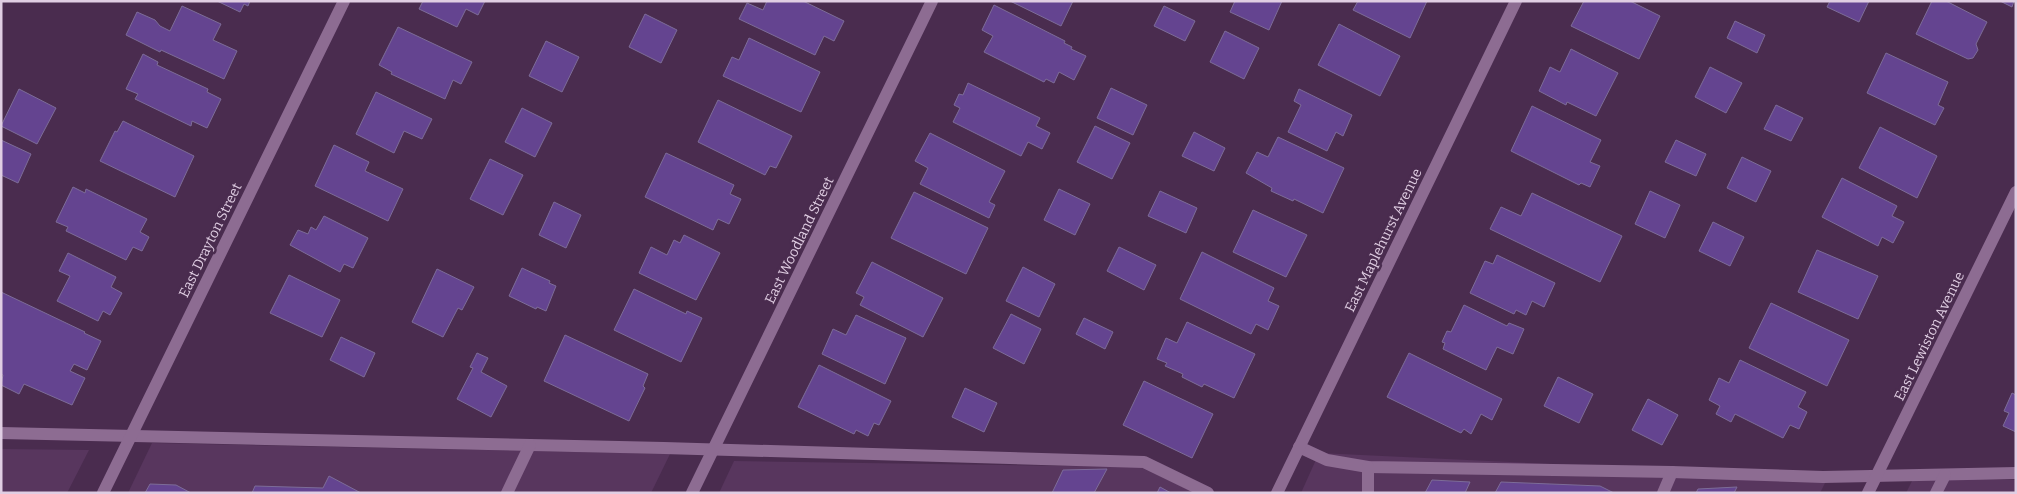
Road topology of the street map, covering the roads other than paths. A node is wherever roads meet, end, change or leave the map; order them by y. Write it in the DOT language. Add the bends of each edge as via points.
graph roads {
  1 [pos="344,1"];
  2 [pos="932,1"];
  3 [pos="1516,1"];
  4 [pos="2016,192"];
  5 [pos="1,433"];
  6 [pos="132,434"];
  7 [pos="530,445"];
  8 [pos="1299,447"];
  9 [pos="713,450"];
  10 [pos="1368,466"];
  11 [pos="1672,472"];
  12 [pos="2016,473"];
  13 [pos="1945,474"];
  14 [pos="1876,477"];
  15 [pos="103,493"];
  16 [pos="507,493"];
  17 [pos="692,493"];
  18 [pos="1208,493"];
  19 [pos="1277,493"];
  20 [pos="1368,493"];
  21 [pos="1663,493"];
  22 [pos="1868,493"];
  23 [pos="1936,493"];
  1 -- 6 [label="street, East Drayton Street"];
  2 -- 9 [label="street, East Woodland Street"];
  3 -- 8 [label="street, East Maplehurst Avenue"];
  4 -- 14 [label="street, East Lewiston Avenue"];
  5 -- 6 [label="street"];
  6 -- 7 [label="street"];
  6 -- 15 [label="street, East Drayton Street"];
  7 -- 9 [label="street"];
  7 -- 16 [label="street"];
  8 -- 10 [label="street" via="1327,460"];
  8 -- 19 [label="street, East Maplehurst Avenue"];
  9 -- 17 [label="street, East Woodland Street"];
  9 -- 18 [label="street" via="1144,462"];
  10 -- 11 [label="street"];
  10 -- 20 [label="street"];
  11 -- 14 [label="street"];
  11 -- 21 [label="street"];
  12 -- 13 [label="street"];
  13 -- 14 [label="street"];
  13 -- 23 [label="street"];
  14 -- 22 [label="street, East Lewiston Avenue"];
}
